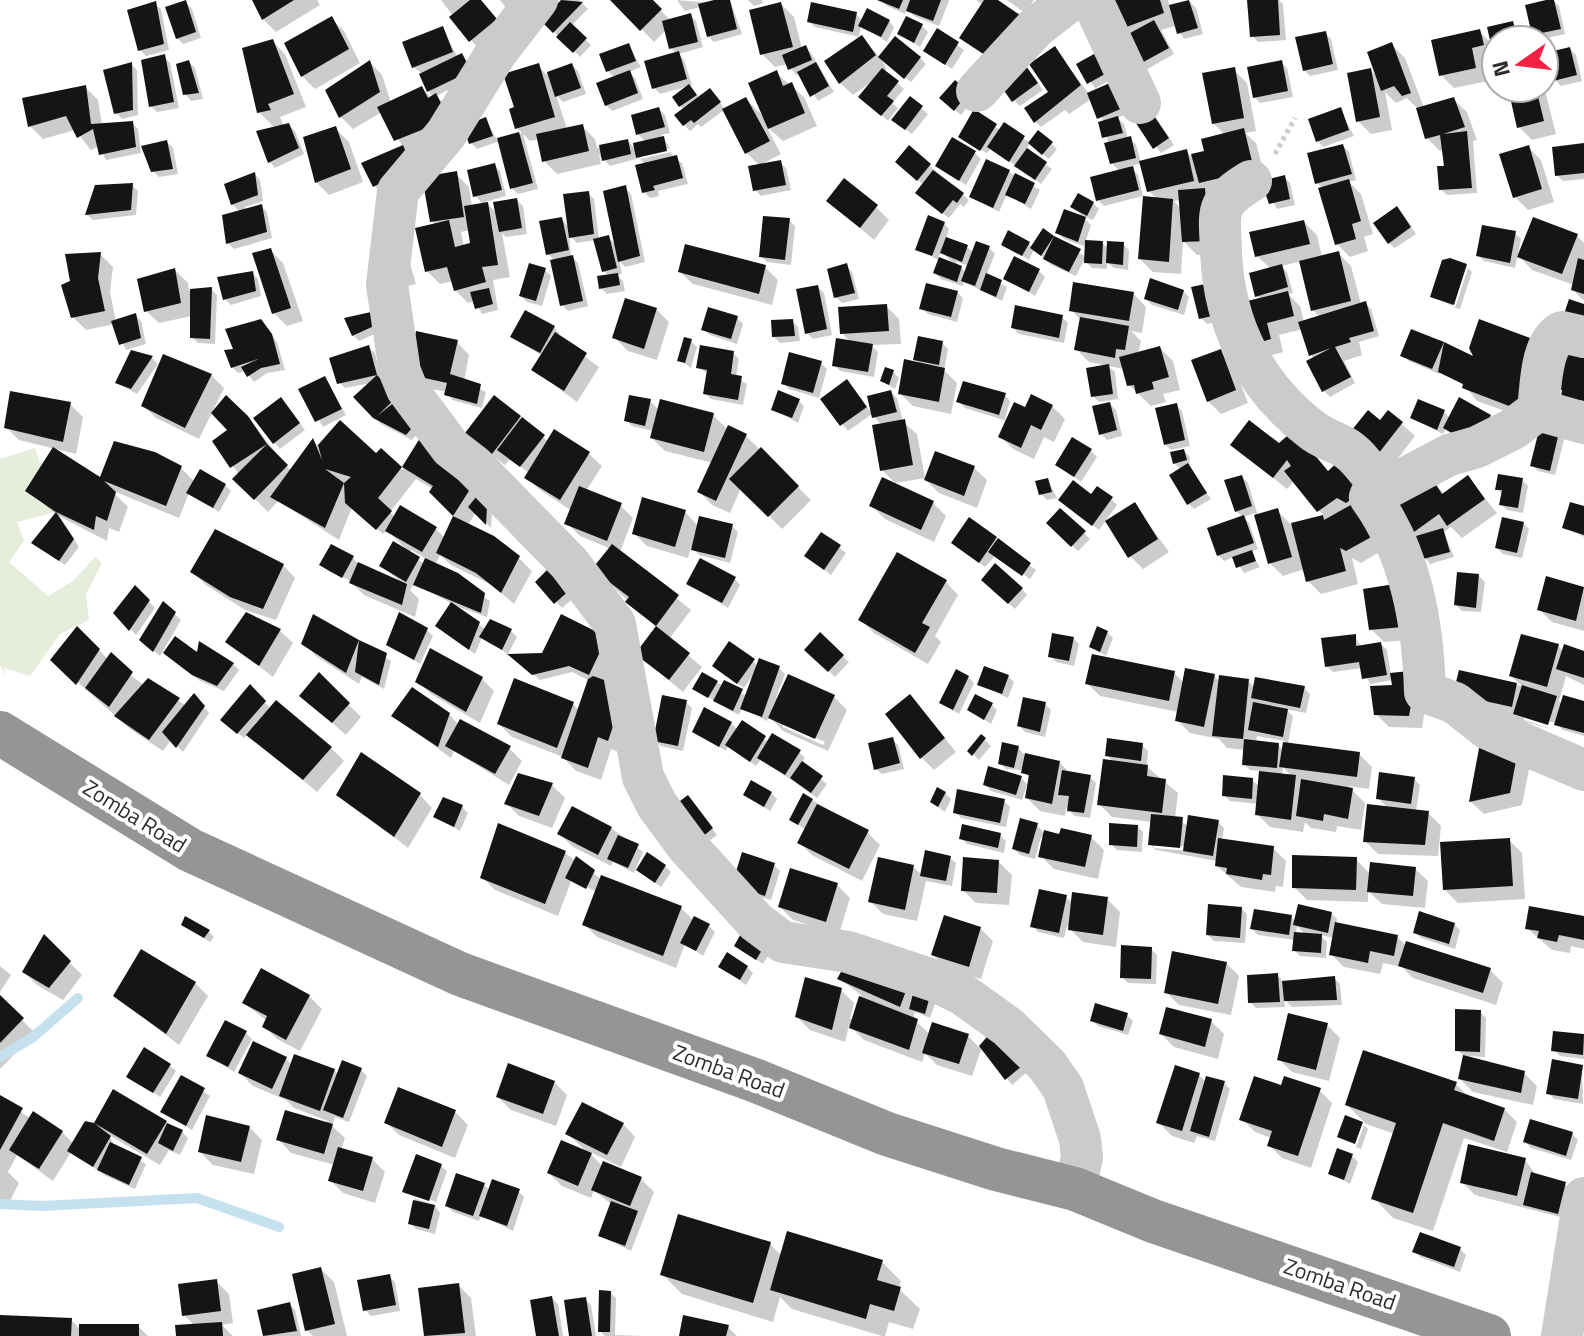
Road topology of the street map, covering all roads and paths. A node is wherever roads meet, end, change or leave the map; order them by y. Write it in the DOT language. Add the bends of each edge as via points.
graph roads {
  1 [pos="537,0"];
  2 [pos="1071,0"];
  3 [pos="1092,0"];
  4 [pos="977,91"];
  5 [pos="1140,103"];
  6 [pos="1251,181"];
  7 [pos="1584,337"];
  8 [pos="1538,410"];
  9 [pos="1584,423"];
  10 [pos="1370,497"];
  11 [pos="0,733"];
  12 [pos="1584,770"];
  13 [pos="1075,1189"];
  14 [pos="1584,1198"];
  15 [pos="1489,1336"];
  16 [pos="1562,1336"];
  1 -- 13 [label="street" via="496,53 446,134 398,191 387,285 407,389 451,448 569,563 615,624 643,777 688,847 756,922 783,942 848,952 935,981 1008,1027 1063,1088 1080,1139"];
  2 -- 4 [label="street" via="1035,28"];
  3 -- 5 [label="street"];
  6 -- 10 [label="street" via="1230,194 1218,218 1222,267 1244,353 1292,413 1313,432 1356,456 1377,482"];
  7 -- 8 [label="street" via="1562,332 1553,336"];
  8 -- 9 [label="street"];
  8 -- 10 [label="street" via="1513,429 1449,455"];
  10 -- 12 [label="street" via="1399,546 1421,630 1425,692 1455,703 1488,729"];
  11 -- 13 [label="highway, Zomba Road" via="190,850 460,974 887,1134"];
  13 -- 15 [label="highway, Zomba Road" via="1153,1221"];
  14 -- 16 [label="street"];
}
